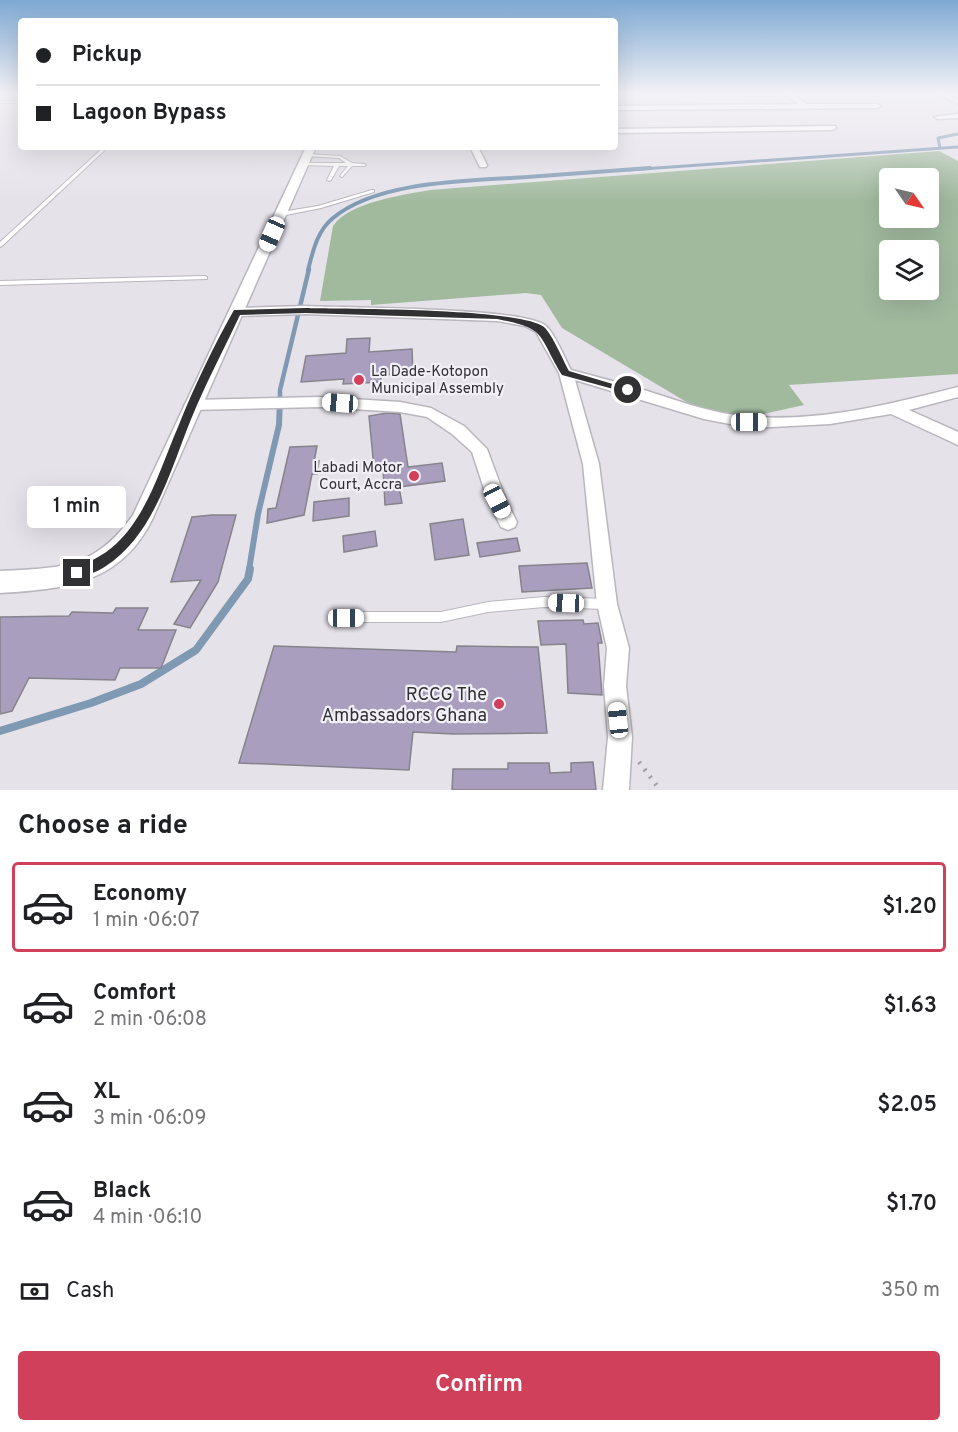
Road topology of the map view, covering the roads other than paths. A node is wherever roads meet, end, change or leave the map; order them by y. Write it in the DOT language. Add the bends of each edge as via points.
graph roads {
  1 [pos="769,129"];
  2 [pos="618,131"];
  3 [pos="103,150"];
  4 [pos="476,150"];
  5 [pos="307,155"];
  6 [pos="337,165"];
  7 [pos="351,165"];
  8 [pos="364,165"];
  9 [pos="483,165"];
  10 [pos="342,176"];
  11 [pos="329,180"];
  12 [pos="372,191"];
  13 [pos="281,214"];
  14 [pos="0,245"];
  15 [pos="205,278"];
  16 [pos="0,284"];
  17 [pos="237,312"];
  18 [pos="566,373"];
  19 [pos="958,392"];
  20 [pos="192,405"];
  21 [pos="894,409"];
  22 [pos="958,439"];
  23 [pos="508,522"];
  24 [pos="0,582"];
  25 [pos="607,604"];
  26 [pos="346,618"];
  27 [pos="616,790"];
  1 -- 2 [label="street"];
  3 -- 14 [label="lane"];
  4 -- 9 [label="street"];
  5 -- 6 [label="lane"];
  5 -- 7 [label="lane" via="340,157"];
  5 -- 13 [label="street"];
  6 -- 7 [label="lane"];
  6 -- 11 [label="lane"];
  7 -- 8 [label="lane"];
  7 -- 10 [label="lane"];
  12 -- 13 [label="lane"];
  13 -- 17 [label="street"];
  15 -- 16 [label="lane"];
  17 -- 18 [label="street" via="497,317 541,329"];
  17 -- 20 [label="street"];
  18 -- 21 [label="street" via="680,408 749,422 812,422"];
  18 -- 25 [label="street" via="591,464"];
  19 -- 21 [label="street"];
  20 -- 23 [label="street" via="294,401 431,413 479,449"];
  20 -- 24 [label="street" via="154,497 121,547 100,563 77,573"];
  21 -- 22 [label="street"];
  25 -- 26 [label="lane" via="544,602 488,607 441,617"];
  25 -- 27 [label="street" via="618,648 615,686 620,737"];
}
